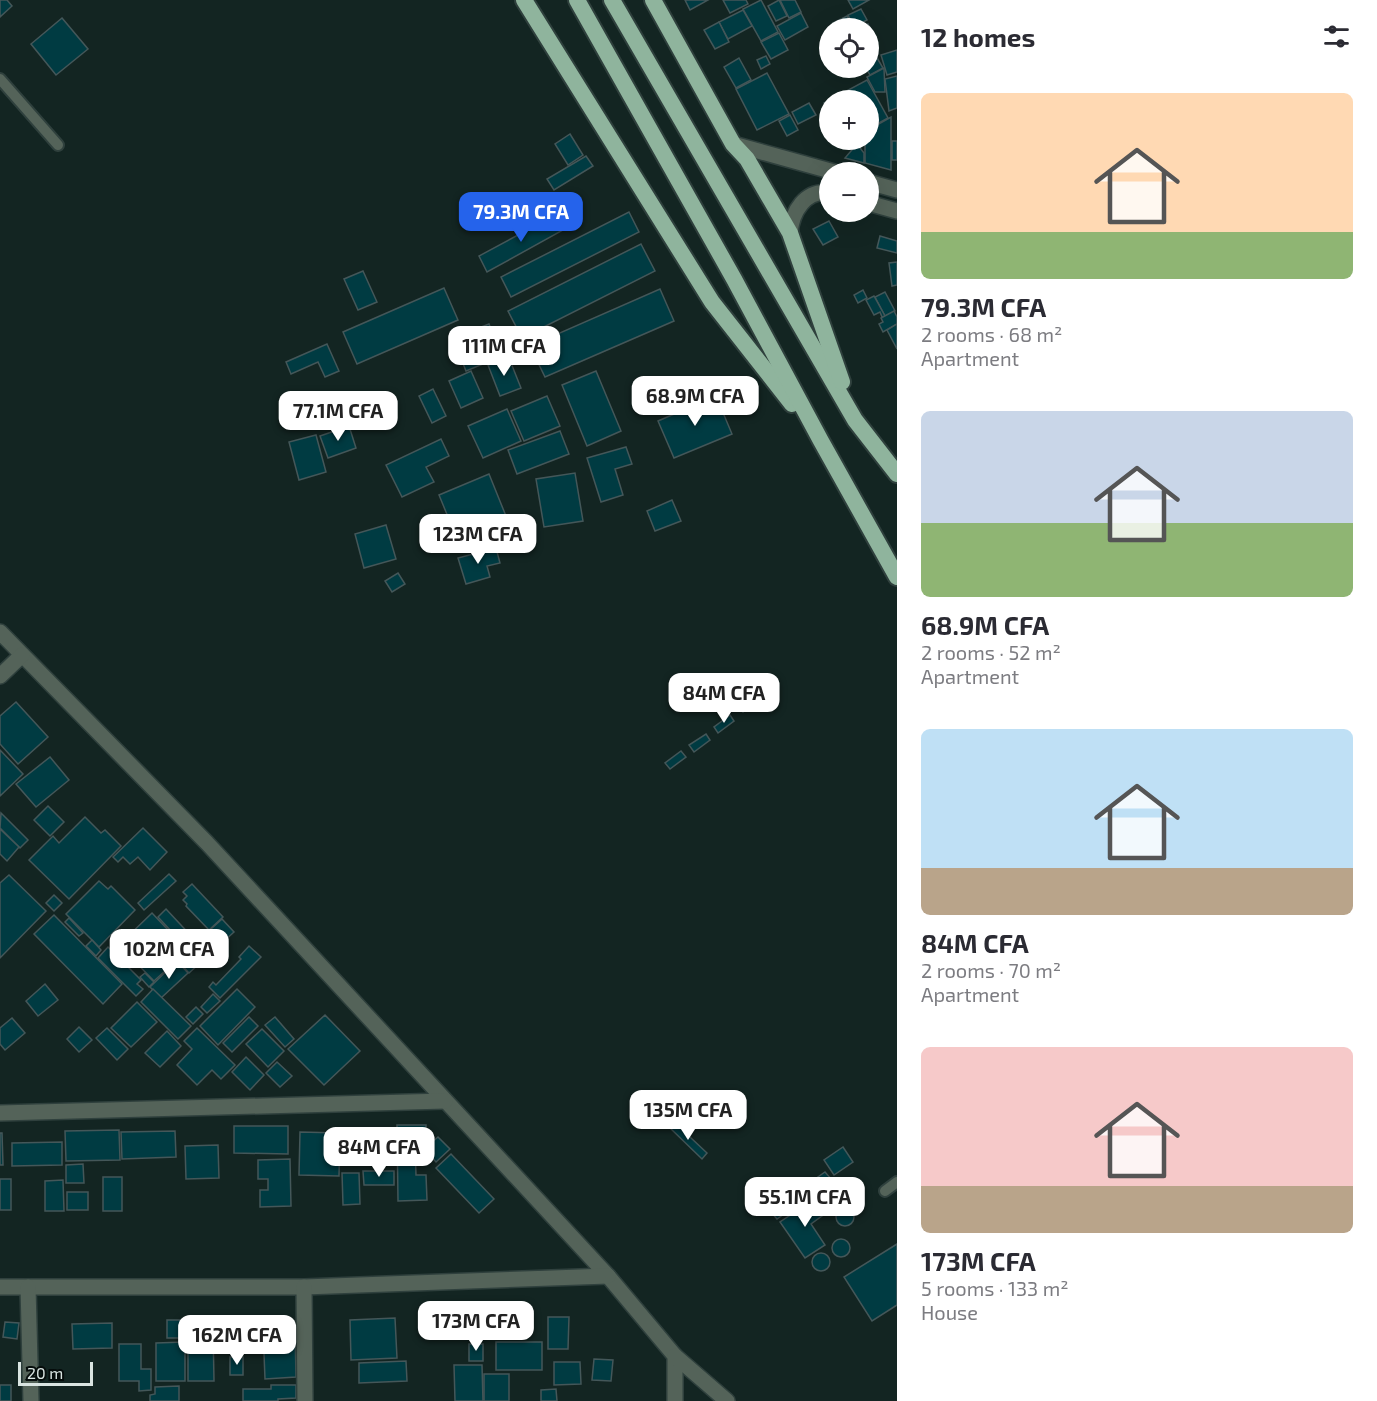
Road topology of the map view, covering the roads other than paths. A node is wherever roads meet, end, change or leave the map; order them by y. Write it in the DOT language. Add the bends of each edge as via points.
graph roads {
  1 [pos="524,0"];
  2 [pos="577,0"];
  3 [pos="612,0"];
  4 [pos="653,0"];
  5 [pos="0,79"];
  6 [pos="733,144"];
  7 [pos="58,145"];
  8 [pos="819,168"];
  9 [pos="879,185"];
  10 [pos="897,190"];
  11 [pos="819,193"];
  12 [pos="879,206"];
  13 [pos="897,211"];
  14 [pos="790,233"];
  15 [pos="855,420"];
  16 [pos="821,441"];
  17 [pos="897,474"];
  18 [pos="897,577"];
  19 [pos="0,632"];
  20 [pos="22,655"];
  21 [pos="0,676"];
  22 [pos="445,1101"];
  23 [pos="0,1113"];
  24 [pos="897,1182"];
  25 [pos="885,1191"];
  26 [pos="608,1276"];
  27 [pos="0,1287"];
  28 [pos="28,1287"];
  29 [pos="304,1287"];
  30 [pos="675,1356"];
  31 [pos="31,1401"];
  32 [pos="305,1401"];
  33 [pos="675,1401"];
  34 [pos="727,1401"];
  1 -- 16 [label="highway" via="712,302"];
  2 -- 16 [label="highway"];
  3 -- 15 [label="highway"];
  4 -- 6 [label="highway"];
  5 -- 7 [label="lane"];
  6 -- 8 [label="street"];
  6 -- 14 [label="highway" via="747,159"];
  9 -- 10 [label="street"];
  11 -- 14 [label="street" via="807,197 794,214"];
  12 -- 13 [label="street"];
  14 -- 15 [label="highway"];
  15 -- 17 [label="highway"];
  16 -- 18 [label="highway"];
  19 -- 20 [label="street"];
  20 -- 21 [label="street"];
  20 -- 22 [label="street" via="207,843"];
  22 -- 23 [label="street"];
  22 -- 26 [label="street"];
  24 -- 25 [label="lane"];
  26 -- 29 [label="street"];
  26 -- 30 [label="street"];
  27 -- 28 [label="street"];
  28 -- 29 [label="street"];
  28 -- 31 [label="street"];
  29 -- 32 [label="street"];
  30 -- 33 [label="street"];
  30 -- 34 [label="street"];
}
